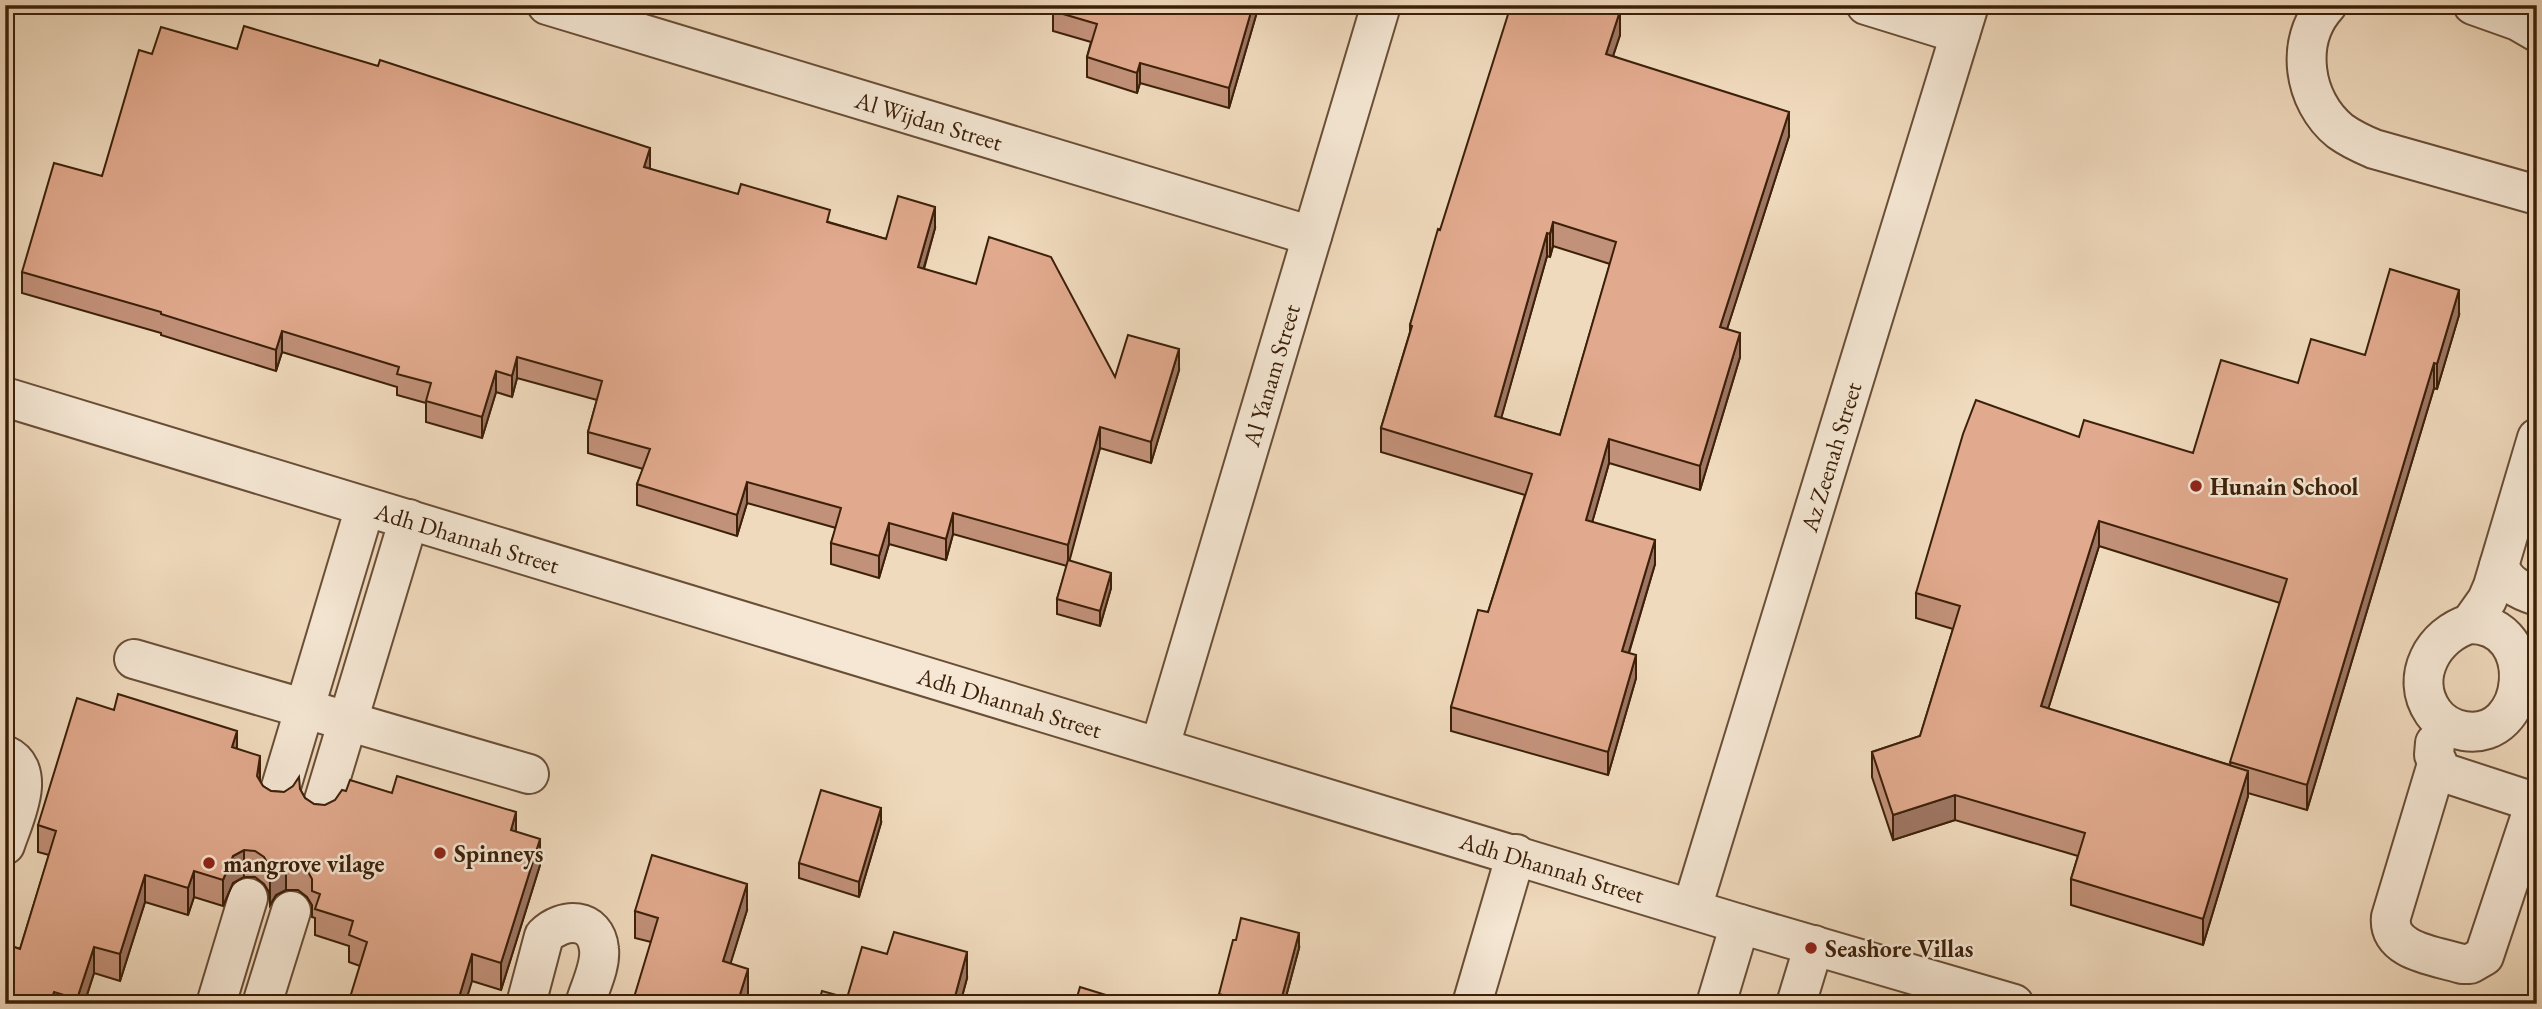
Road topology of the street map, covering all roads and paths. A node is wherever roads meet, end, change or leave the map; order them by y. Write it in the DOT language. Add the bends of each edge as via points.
graph roads {
  1 [pos="1381,5"];
  2 [pos="1866,5"];
  3 [pos="2327,5"];
  4 [pos="2473,5"];
  5 [pos="571,9"];
  6 [pos="1965,20"];
  7 [pos="2537,32"];
  8 [pos="2537,195"];
  9 [pos="1312,236"];
  10 [pos="5,397"];
  11 [pos="2537,438"];
  12 [pos="365,506"];
  13 [pos="409,519"];
  14 [pos="2499,566"];
  15 [pos="2537,596"];
  16 [pos="2470,624"];
  17 [pos="134,659"];
  18 [pos="2528,698"];
  19 [pos="304,709"];
  20 [pos="348,721"];
  21 [pos="2441,721"];
  22 [pos="1160,746"];
  23 [pos="5,755"];
  24 [pos="2437,764"];
  25 [pos="529,774"];
  26 [pos="278,797"];
  27 [pos="2536,803"];
  28 [pos="321,810"];
  29 [pos="5,845"];
  30 [pos="1516,854"];
  31 [pos="248,898"];
  32 [pos="1692,908"];
  33 [pos="291,911"];
  34 [pos="1740,924"];
  35 [pos="1814,945"];
  36 [pos="1914,988"];
  37 [pos="216,1004"];
  38 [pos="262,1004"];
  39 [pos="526,1004"];
  40 [pos="585,1004"];
  41 [pos="1472,1004"];
  42 [pos="1716,1004"];
  43 [pos="1796,1004"];
  44 [pos="2014,1004"];
  1 -- 9 [label="street, Al Yanam Street"];
  2 -- 6 [label="street"];
  3 -- 8 [label="street" via="2315,18 2309,35 2308,77 2320,108 2339,130 2374,149"];
  4 -- 7 [label="street"];
  5 -- 9 [label="street, Al Wijdan Street"];
  6 -- 32 [label="street, Az Zeenah Street"];
  9 -- 22 [label="street, Al Yanam Street"];
  10 -- 12 [label="street, Adh Dhannah Street"];
  11 -- 14 [label="street"];
  12 -- 13 [label="street, Adh Dhannah Street"];
  12 -- 19 [label="street"];
  13 -- 20 [label="street"];
  13 -- 22 [label="street, Adh Dhannah Street"];
  14 -- 15 [label="street" via="2513,586"];
  14 -- 16 [label="street" via="2487,600"];
  16 -- 18 [label="street" via="2496,628 2515,645"];
  16 -- 21 [label="street" via="2447,634 2427,663 2427,698"];
  17 -- 19 [label="street"];
  18 -- 21 [label="street" via="2481,731 2453,729"];
  19 -- 20 [label="street"];
  19 -- 26 [label="street"];
  20 -- 25 [label="street"];
  20 -- 28 [label="street"];
  21 -- 24 [label="street" via="2434,746"];
  22 -- 30 [label="street, Adh Dhannah Street"];
  23 -- 29 [label="street" via="23,776"];
  24 -- 27 [label="street" via="2451,776"];
  24 -- 27 [label="street" via="2391,917 2393,935 2407,947 2462,964 2484,956"];
  30 -- 32 [label="street, Adh Dhannah Street"];
  30 -- 41 [label="street"];
  31 -- 37 [label="street"];
  32 -- 34 [label="street, Adh Dhannah Street"];
  33 -- 38 [label="street"];
  34 -- 35 [label="street, Adh Dhannah Street"];
  34 -- 42 [label="street"];
  35 -- 36 [label="street, Adh Dhannah Street"];
  35 -- 43 [label="street"];
  36 -- 44 [label="street, Adh Dhannah Street"];
  39 -- 40 [label="street" via="544,936 563,923 575,923 586,927 599,946"];
}
